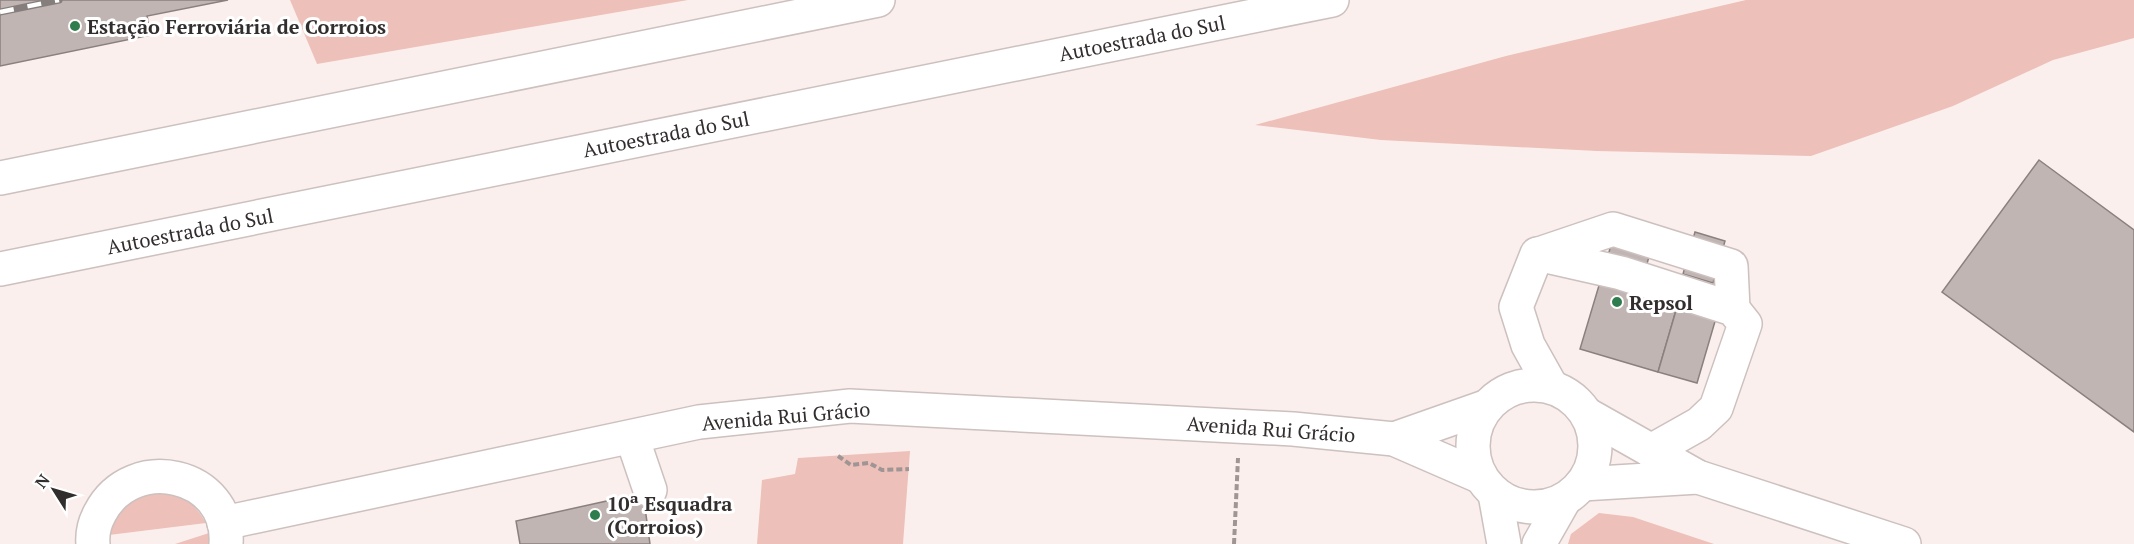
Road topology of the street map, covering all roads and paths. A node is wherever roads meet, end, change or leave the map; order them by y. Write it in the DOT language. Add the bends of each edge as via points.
graph roads {
  1 [pos="878,0"];
  2 [pos="1332,0"];
  3 [pos="0,178"];
  4 [pos="0,269"];
  5 [pos="1551,386"];
  6 [pos="1485,407"];
  7 [pos="1588,416"];
  8 [pos="632,437"];
  9 [pos="1394,439"];
  10 [pos="1651,451"];
  11 [pos="838,456"];
  12 [pos="1238,459"];
  13 [pos="909,469"];
  14 [pos="1698,477"];
  15 [pos="1487,485"];
  16 [pos="650,490"];
  17 [pos="1573,492"];
  18 [pos="225,534"];
  19 [pos="93,544"];
  20 [pos="1234,544"];
  21 [pos="1504,544"];
  22 [pos="1539,544"];
  23 [pos="1904,544"];
  1 -- 3 [label="main road"];
  2 -- 4 [label="main road, Autoestrada do Sul"];
  5 -- 6 [label="main road" via="1527,384 1504,392"];
  5 -- 7 [label="main road" via="1572,397"];
  5 -- 10 [label="main road" via="1528,345 1516,307 1537,254 1621,273 1733,309 1745,324 1716,408 1699,424"];
  6 -- 9 [label="main road, Avenida Rui Grácio"];
  6 -- 15 [label="main road" via="1474,429 1472,453"];
  7 -- 10 [label="main road"];
  7 -- 17 [label="main road" via="1595,439 1593,463"];
  8 -- 9 [label="main road, Avenida Rui Grácio" via="699,422 850,406 1293,429"];
  8 -- 16 [label="main road"];
  8 -- 18 [label="main road, Avenida Rui Grácio"];
  9 -- 15 [label="main road, Avenida Rui Grácio"];
  10 -- 14 [label="main road"];
  11 -- 13 [label="path" via="851,465 869,463 882,470"];
  12 -- 20 [label="path"];
  14 -- 17 [label="main road"];
  14 -- 23 [label="main road"];
  15 -- 17 [label="main road" via="1516,505 1533,507"];
  15 -- 21 [label="main road"];
  17 -- 22 [label="main road"];
  18 -- 19 [label="main road" via="217,509 196,486 182,479 150,476 133,481 105,504 97,520"];
}
